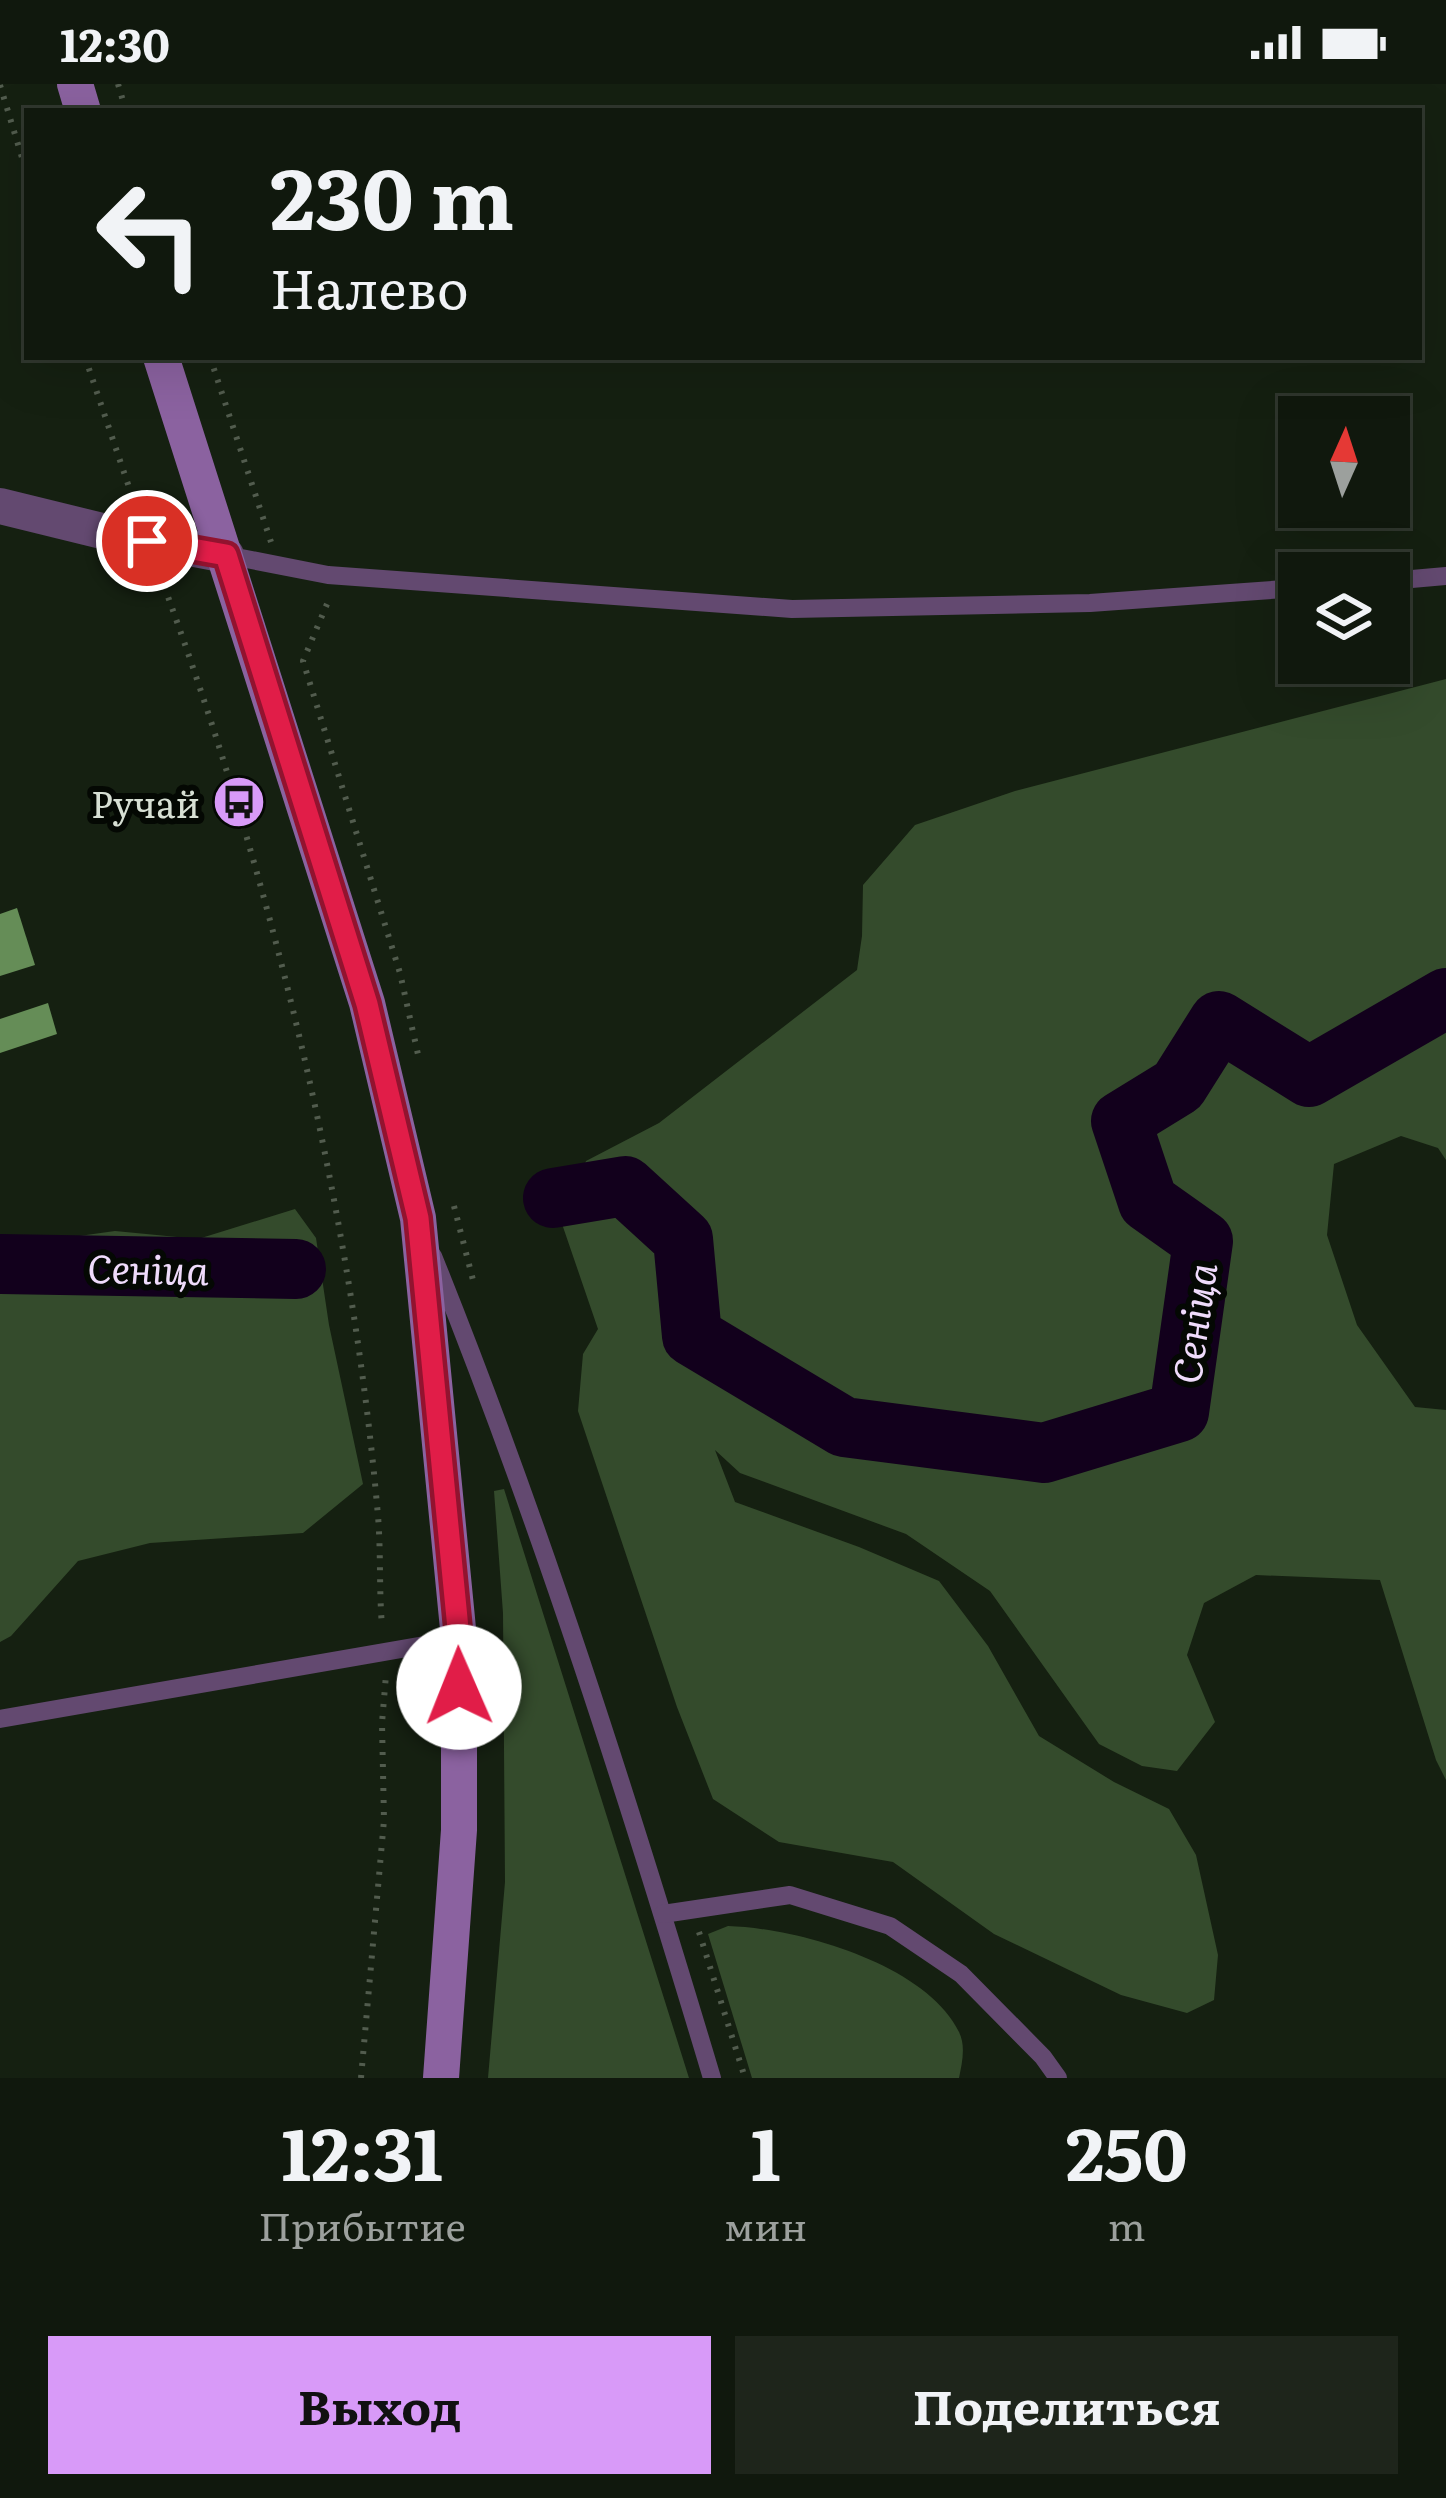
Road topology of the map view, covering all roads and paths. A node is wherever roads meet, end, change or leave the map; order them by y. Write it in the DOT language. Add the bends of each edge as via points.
graph roads {
  1 [pos="0,85"];
  2 [pos="24,163"];
  3 [pos="86,360"];
  4 [pos="162,360"];
  5 [pos="211,360"];
  6 [pos="0,506"];
  7 [pos="139,516"];
  8 [pos="274,551"];
  9 [pos="226,555"];
  10 [pos="154,561"];
  11 [pos="1446,576"];
  12 [pos="1410,579"];
  13 [pos="1278,590"];
  14 [pos="327,604"];
  15 [pos="420,1061"];
  16 [pos="452,1198"];
  17 [pos="418,1218"];
  18 [pos="473,1282"];
  19 [pos="459,1639"];
  20 [pos="384,1653"];
  21 [pos="0,1719"];
  22 [pos="692,1910"];
  23 [pos="663,1914"];
  24 [pos="361,2078"];
  25 [pos="441,2078"];
  26 [pos="712,2078"];
  27 [pos="745,2078"];
  28 [pos="1058,2078"];
  1 -- 2 [label="path"];
  3 -- 7 [label="path"];
  4 -- 9 [label="street"];
  5 -- 8 [label="path"];
  6 -- 9 [label="street"];
  9 -- 13 [label="lane" via="328,575 792,609"];
  9 -- 17 [label="street" via="367,1004"];
  10 -- 20 [label="path" via="238,802 336,1211 378,1518"];
  11 -- 12 [label="lane"];
  14 -- 15 [label="path" via="303,661"];
  16 -- 18 [label="path"];
  17 -- 19 [label="street"];
  17 -- 23 [label="lane" via="499,1419"];
  19 -- 20 [label="lane"];
  19 -- 25 [label="street" via="459,1830"];
  20 -- 21 [label="lane"];
  20 -- 24 [label="path" via="384,1820"];
  22 -- 23 [label="lane"];
  22 -- 27 [label="path"];
  22 -- 28 [label="lane" via="790,1895 890,1926 961,1974"];
  23 -- 26 [label="lane"];
}
